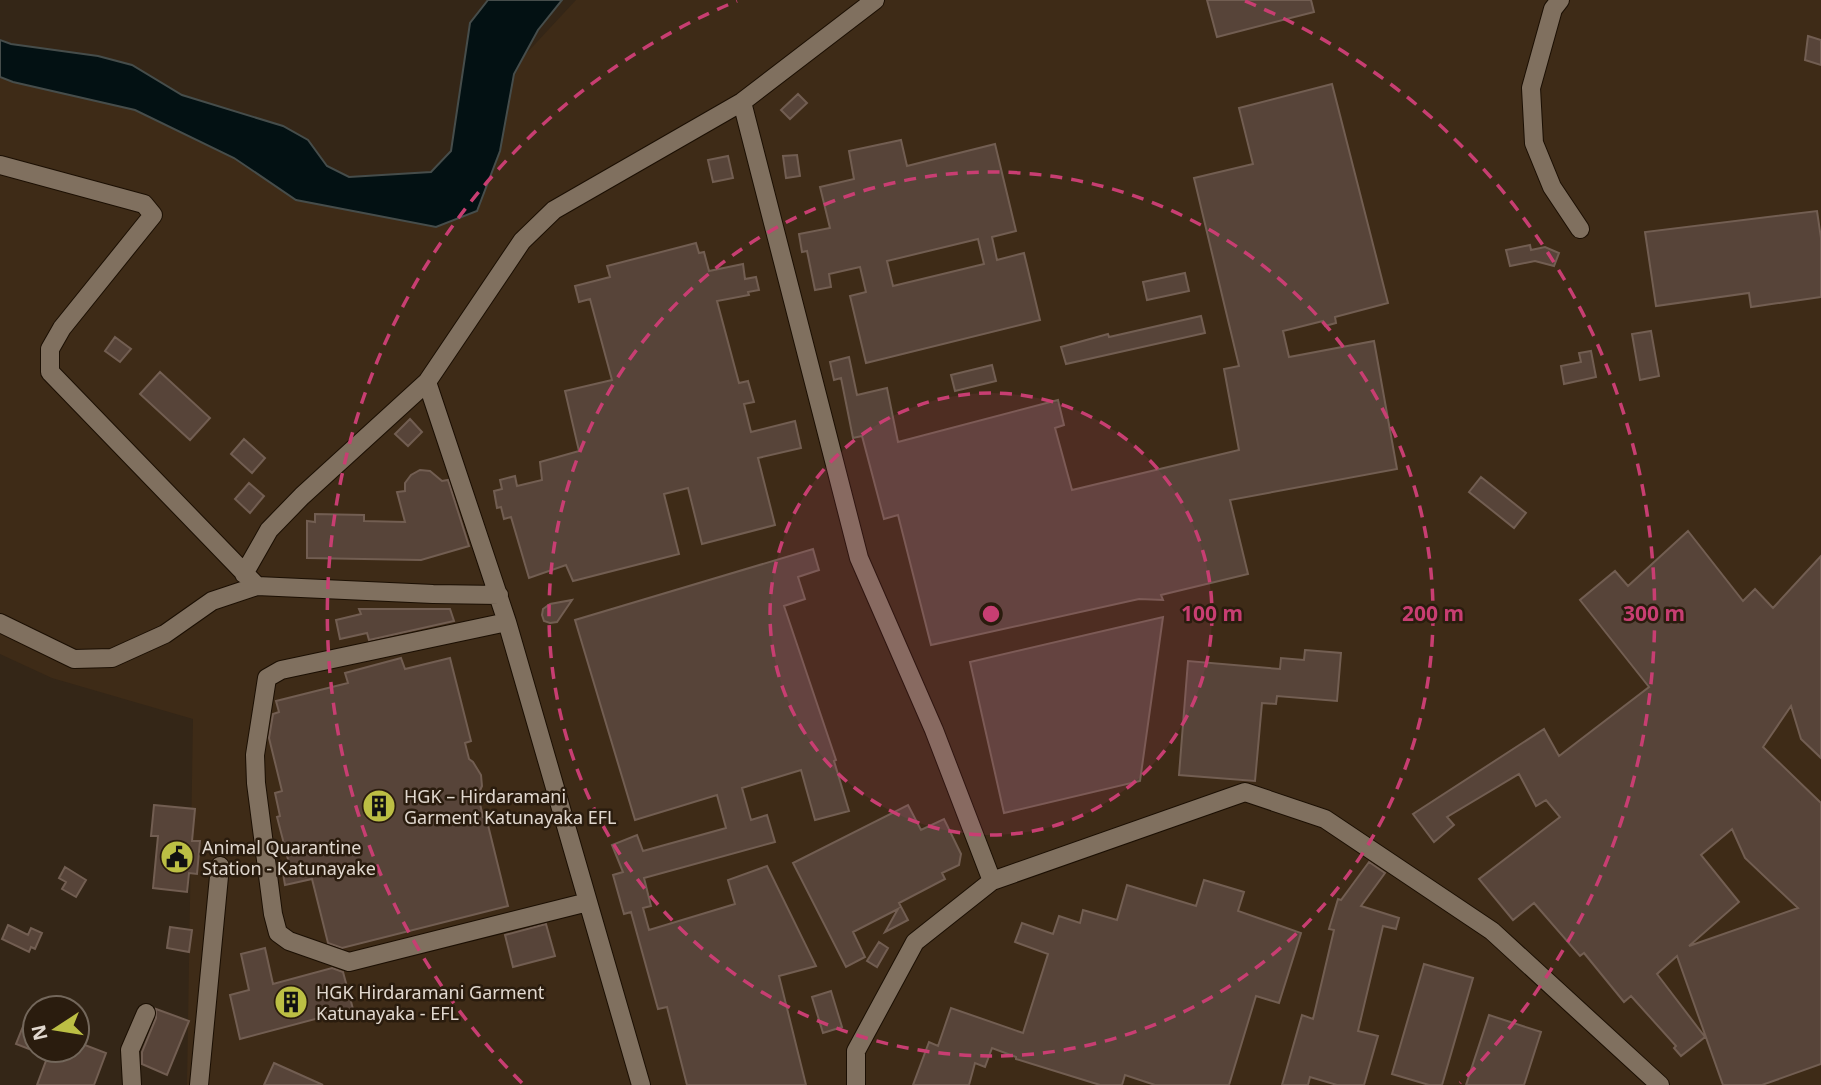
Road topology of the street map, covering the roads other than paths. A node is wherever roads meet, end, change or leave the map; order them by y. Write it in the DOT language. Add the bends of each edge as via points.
graph roads {
  1 [pos="874,0"];
  2 [pos="1560,0"];
  3 [pos="742,102"];
  4 [pos="0,165"];
  5 [pos="1580,229"];
  6 [pos="427,382"];
  7 [pos="251,580"];
  8 [pos="499,595"];
  9 [pos="507,622"];
  10 [pos="0,623"];
  11 [pos="220,866"];
  12 [pos="992,881"];
  13 [pos="588,902"];
  14 [pos="146,1013"];
  15 [pos="132,1085"];
  16 [pos="199,1085"];
  17 [pos="641,1085"];
  18 [pos="856,1085"];
  19 [pos="1660,1085"];
  1 -- 3 [label="lane"];
  2 -- 5 [label="lane" via="1553,9 1531,88 1534,144 1552,187"];
  3 -- 6 [label="lane" via="554,209 522,241"];
  3 -- 12 [label="lane" via="859,558 934,730"];
  4 -- 7 [label="lane" via="144,204 153,215 62,328 50,349 50,372"];
  6 -- 7 [label="lane" via="270,530"];
  6 -- 8 [label="lane"];
  7 -- 8 [label="lane"];
  7 -- 10 [label="lane" via="165,634 112,658 74,659"];
  8 -- 9 [label="lane"];
  9 -- 13 [label="lane"];
  9 -- 13 [label="lane" via="281,670 267,678 255,769 278,933 349,962"];
  11 -- 16 [label="lane"];
  12 -- 18 [label="lane" via="915,942 856,1051"];
  12 -- 19 [label="lane" via="1245,792 1325,819 1492,931"];
  13 -- 17 [label="lane"];
  14 -- 15 [label="lane" via="130,1049"];
}
